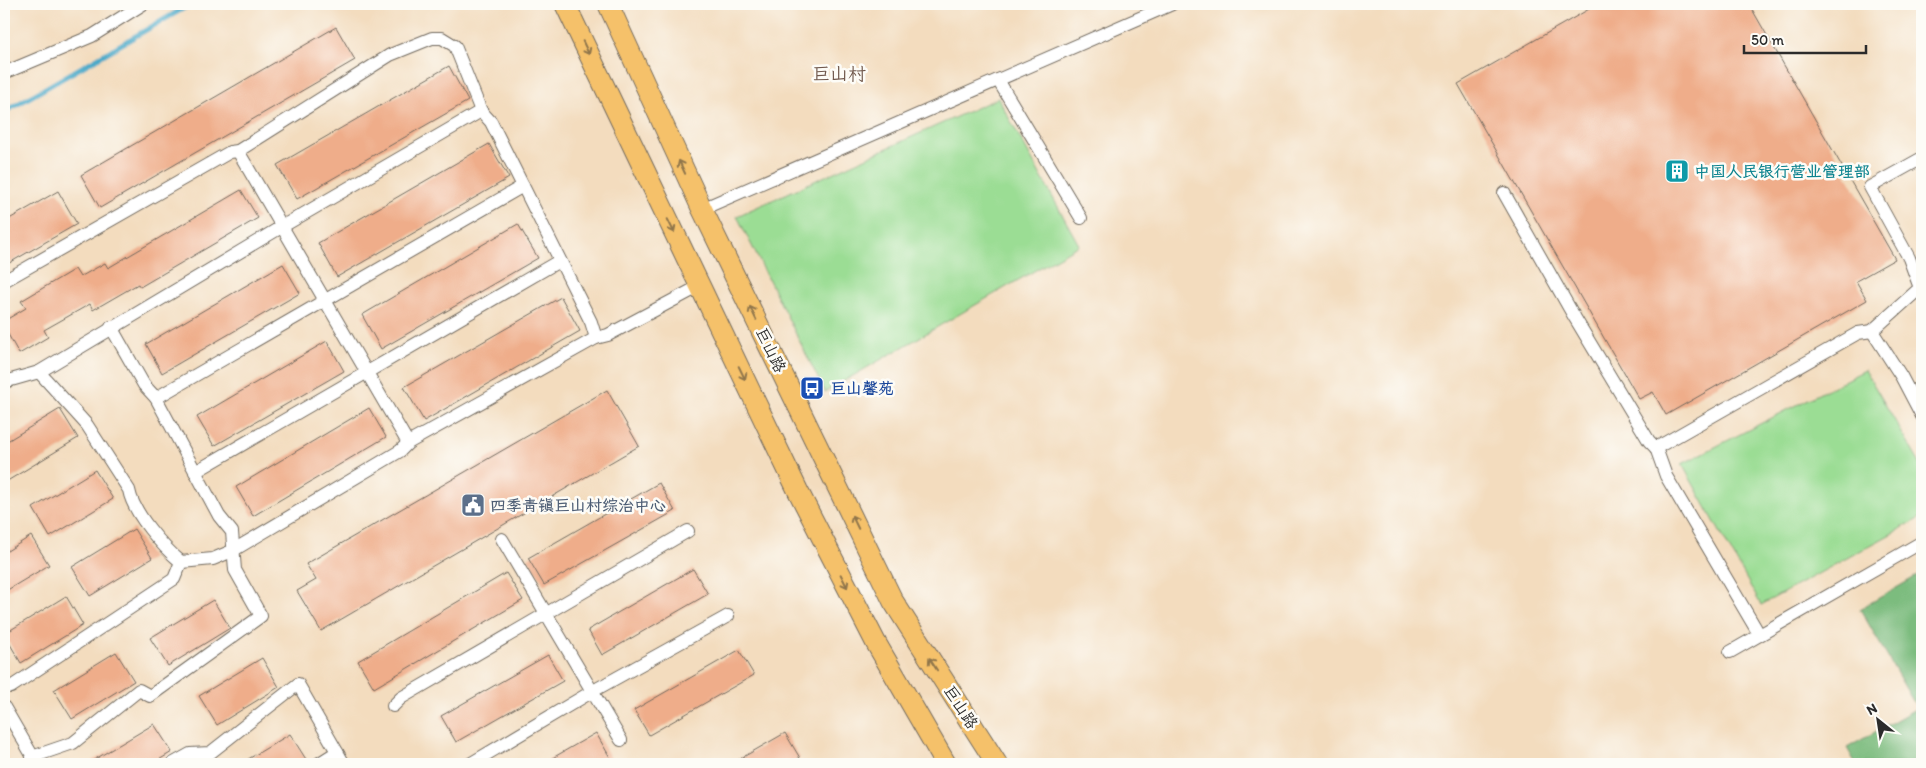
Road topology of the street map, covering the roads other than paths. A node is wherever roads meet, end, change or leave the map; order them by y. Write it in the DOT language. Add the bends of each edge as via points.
graph roads {
  1 [pos="143,4"];
  2 [pos="565,4"];
  3 [pos="608,4"];
  4 [pos="1172,4"];
  5 [pos="4,73"];
  6 [pos="998,80"];
  7 [pos="481,111"];
  8 [pos="238,151"];
  9 [pos="1922,158"];
  10 [pos="522,186"];
  11 [pos="1504,193"];
  12 [pos="702,209"];
  13 [pos="1081,218"];
  14 [pos="283,226"];
  15 [pos="559,262"];
  16 [pos="4,281"];
  17 [pos="700,286"];
  18 [pos="325,300"];
  19 [pos="111,327"];
  20 [pos="1872,331"];
  21 [pos="596,338"];
  22 [pos="39,372"];
  23 [pos="367,372"];
  24 [pos="4,382"];
  25 [pos="156,398"];
  26 [pos="1922,416"];
  27 [pos="408,443"];
  28 [pos="1656,448"];
  29 [pos="195,472"];
  30 [pos="688,531"];
  31 [pos="502,539"];
  32 [pos="1922,542"];
  33 [pos="232,551"];
  34 [pos="181,562"];
  35 [pos="546,613"];
  36 [pos="728,616"];
  37 [pos="1759,634"];
  38 [pos="1730,652"];
  39 [pos="11,687"];
  40 [pos="593,691"];
  41 [pos="393,706"];
  42 [pos="4,707"];
  43 [pos="621,740"];
  44 [pos="337,752"];
  45 [pos="35,761"];
  46 [pos="172,764"];
  47 [pos="318,764"];
  48 [pos="344,764"];
  49 [pos="470,764"];
  50 [pos="946,764"];
  51 [pos="997,764"];
  1 -- 5 [label="street" via="92,36"];
  2 -- 17 [label="main road, one-way"];
  12 -- 3 [label="main road, 巨山路, one-way"];
  4 -- 6 [label="street"];
  6 -- 12 [label="street"];
  6 -- 13 [label="street"];
  7 -- 8 [label="street" via="455,46 442,38 432,38 390,55"];
  7 -- 10 [label="street" via="491,122"];
  7 -- 14 [label="street"];
  8 -- 14 [label="street"];
  8 -- 16 [label="street" via="230,152"];
  9 -- 20 [label="street" via="1870,187 1909,258 1920,288"];
  10 -- 15 [label="street"];
  10 -- 18 [label="street"];
  11 -- 28 [label="street" via="1575,318"];
  51 -- 12 [label="main road, 巨山路, one-way" via="893,601"];
  14 -- 18 [label="street"];
  14 -- 19 [label="street"];
  15 -- 21 [label="street" via="591,322"];
  15 -- 23 [label="street"];
  17 -- 21 [label="street" via="608,335"];
  17 -- 50 [label="main road, one-way" via="871,635"];
  18 -- 23 [label="street"];
  18 -- 25 [label="street"];
  19 -- 22 [label="street"];
  19 -- 25 [label="street" via="144,385"];
  20 -- 26 [label="street"];
  20 -- 28 [label="street" via="1858,334"];
  21 -- 27 [label="street"];
  22 -- 24 [label="street"];
  22 -- 34 [label="street" via="87,425 129,490 131,500 166,549"];
  23 -- 27 [label="street"];
  23 -- 29 [label="street"];
  25 -- 29 [label="street"];
  27 -- 33 [label="street" via="400,451"];
  28 -- 37 [label="street" via="1666,476"];
  29 -- 33 [label="street" via="219,516 232,532"];
  30 -- 35 [label="street"];
  31 -- 35 [label="street"];
  32 -- 37 [label="street"];
  33 -- 34 [label="street" via="213,559"];
  33 -- 45 [label="street" via="234,570 261,616 150,696 139,690 73,743"];
  34 -- 39 [label="street" via="174,579"];
  35 -- 40 [label="street"];
  35 -- 41 [label="street" via="401,698"];
  36 -- 40 [label="street"];
  37 -- 38 [label="street"];
  40 -- 43 [label="street"];
  40 -- 49 [label="street"];
  42 -- 45 [label="street"];
  44 -- 46 [label="street" via="298,684 210,753 190,754"];
  44 -- 47 [label="street"];
  44 -- 48 [label="street"];
}
